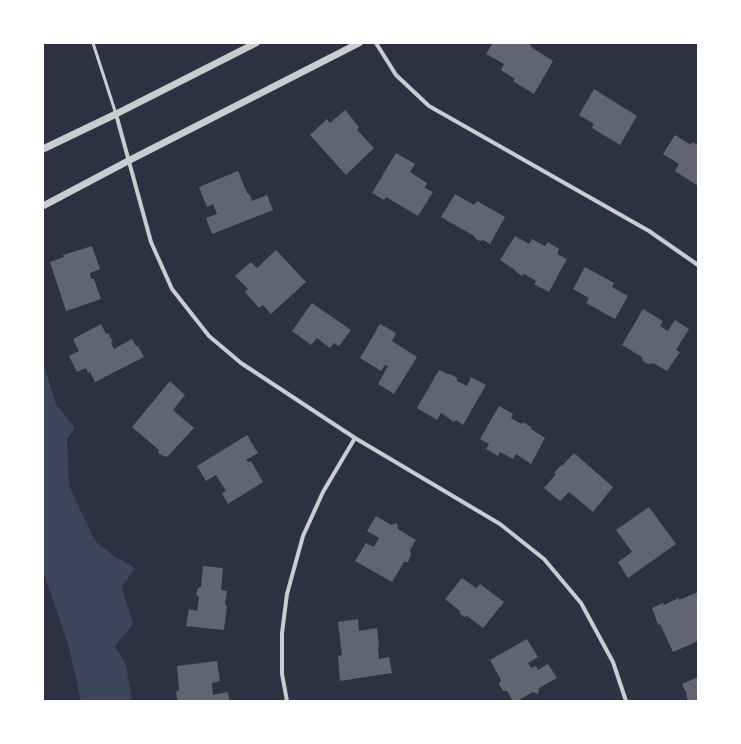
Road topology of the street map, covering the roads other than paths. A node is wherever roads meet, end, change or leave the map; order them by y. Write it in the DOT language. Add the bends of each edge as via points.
graph roads {
  1 [pos="94,43"];
  2 [pos="256,43"];
  3 [pos="359,43"];
  4 [pos="376,43"];
  5 [pos="116,114"];
  6 [pos="43,149"];
  7 [pos="128,162"];
  8 [pos="43,206"];
  9 [pos="698,265"];
  10 [pos="355,438"];
  11 [pos="287,701"];
  12 [pos="626,701"];
  1 -- 5 [label="lane"];
  2 -- 5 [label="street"];
  3 -- 7 [label="street"];
  4 -- 9 [label="street" via="396,75 429,106 648,232"];
  5 -- 6 [label="street"];
  5 -- 7 [label="street"];
  7 -- 8 [label="street"];
  7 -- 10 [label="street" via="151,242 172,289 209,336 241,363"];
  10 -- 11 [label="street" via="323,492 303,536 287,594 282,633 282,674"];
  10 -- 12 [label="street" via="500,524 544,559 581,603 613,662"];
}
